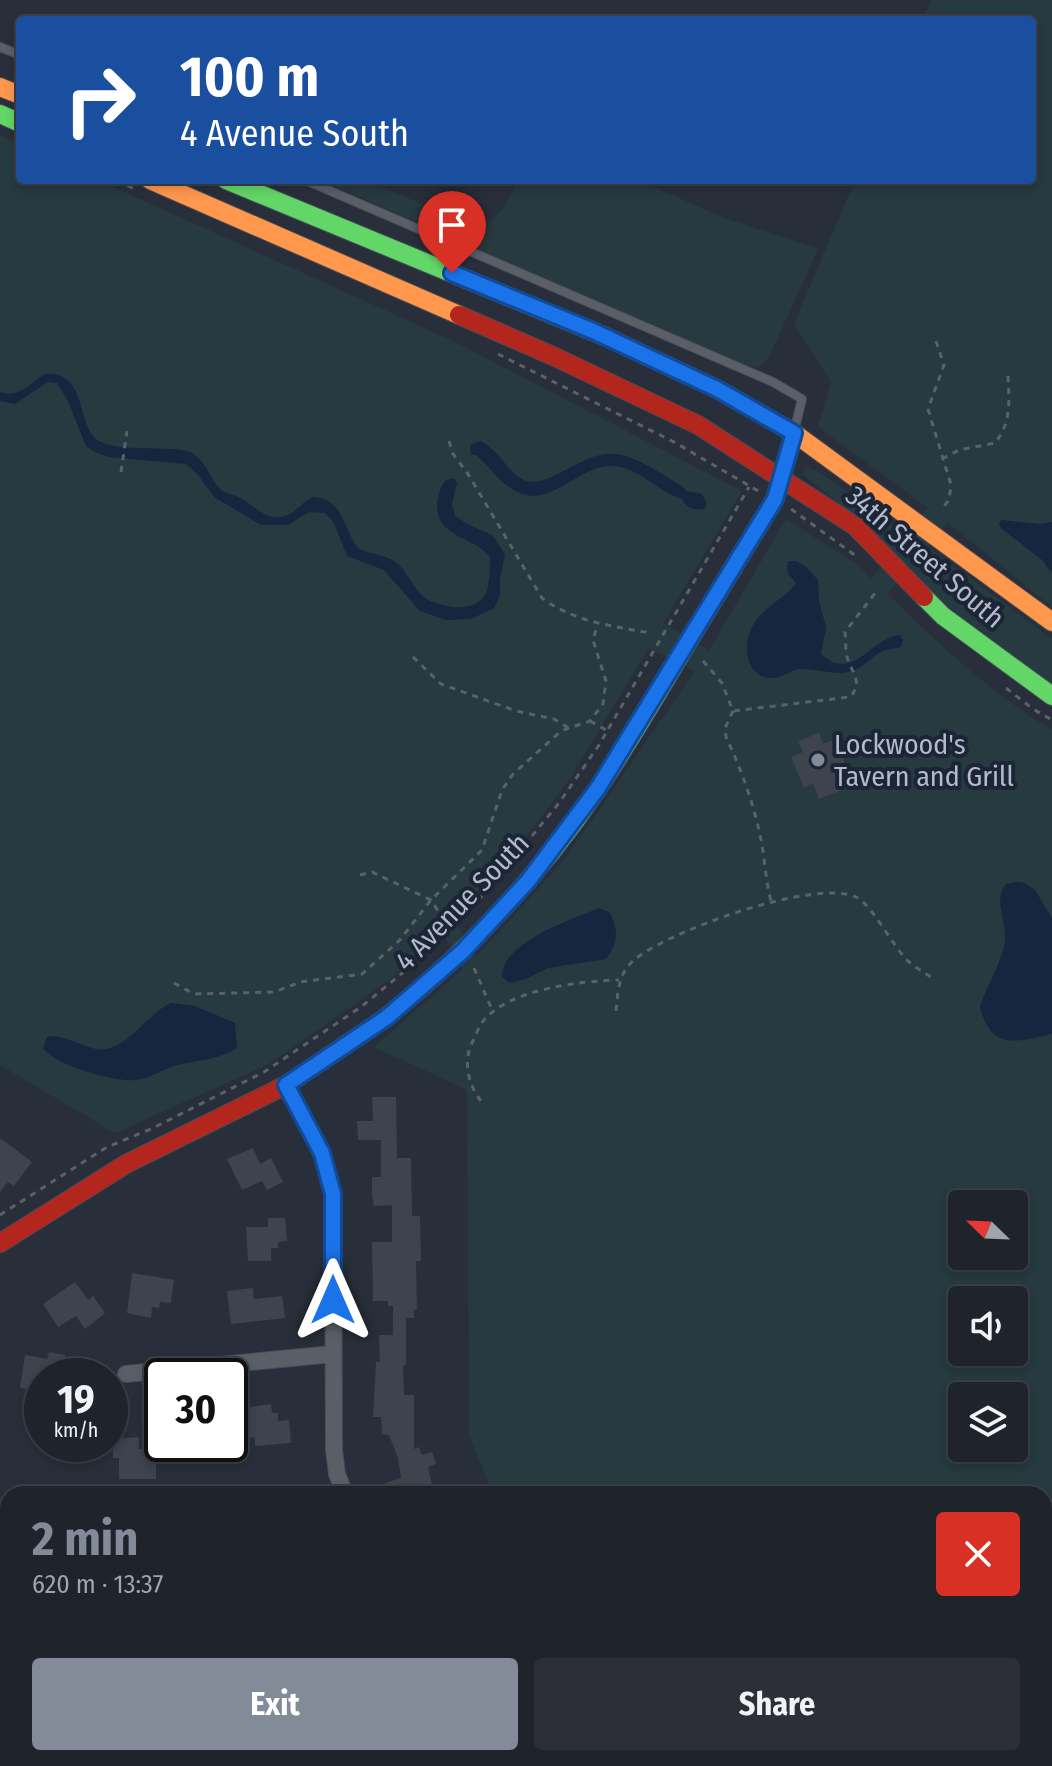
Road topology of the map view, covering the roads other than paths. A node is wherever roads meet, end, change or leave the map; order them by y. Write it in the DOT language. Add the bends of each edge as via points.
graph roads {
  1 [pos="236,184"];
  2 [pos="314,184"];
  3 [pos="147,187"];
  4 [pos="794,433"];
  5 [pos="781,477"];
  6 [pos="1052,622"];
  7 [pos="1052,696"];
  8 [pos="286,1085"];
  9 [pos="0,1243"];
  10 [pos="333,1354"];
  11 [pos="128,1374"];
  12 [pos="342,1486"];
  1 -- 4 [label="main road, 34th Street South" via="593,331 717,389"];
  2 -- 4 [label="lane" via="773,382 802,399"];
  3 -- 5 [label="main road, 34th Street South" via="553,356 698,425"];
  4 -- 5 [label="main road, 4 Avenue South"];
  4 -- 6 [label="main road, 34th Street South"];
  5 -- 7 [label="main road, 34th Street South" via="855,526 943,616"];
  5 -- 8 [label="main road, 4 Avenue South" via="775,499 598,788 528,881 463,951 386,1018"];
  8 -- 9 [label="main road, 4 Avenue South" via="126,1164"];
  8 -- 10 [label="street" via="322,1153 333,1194"];
  10 -- 11 [label="street"];
  10 -- 12 [label="street" via="334,1450"];
}
